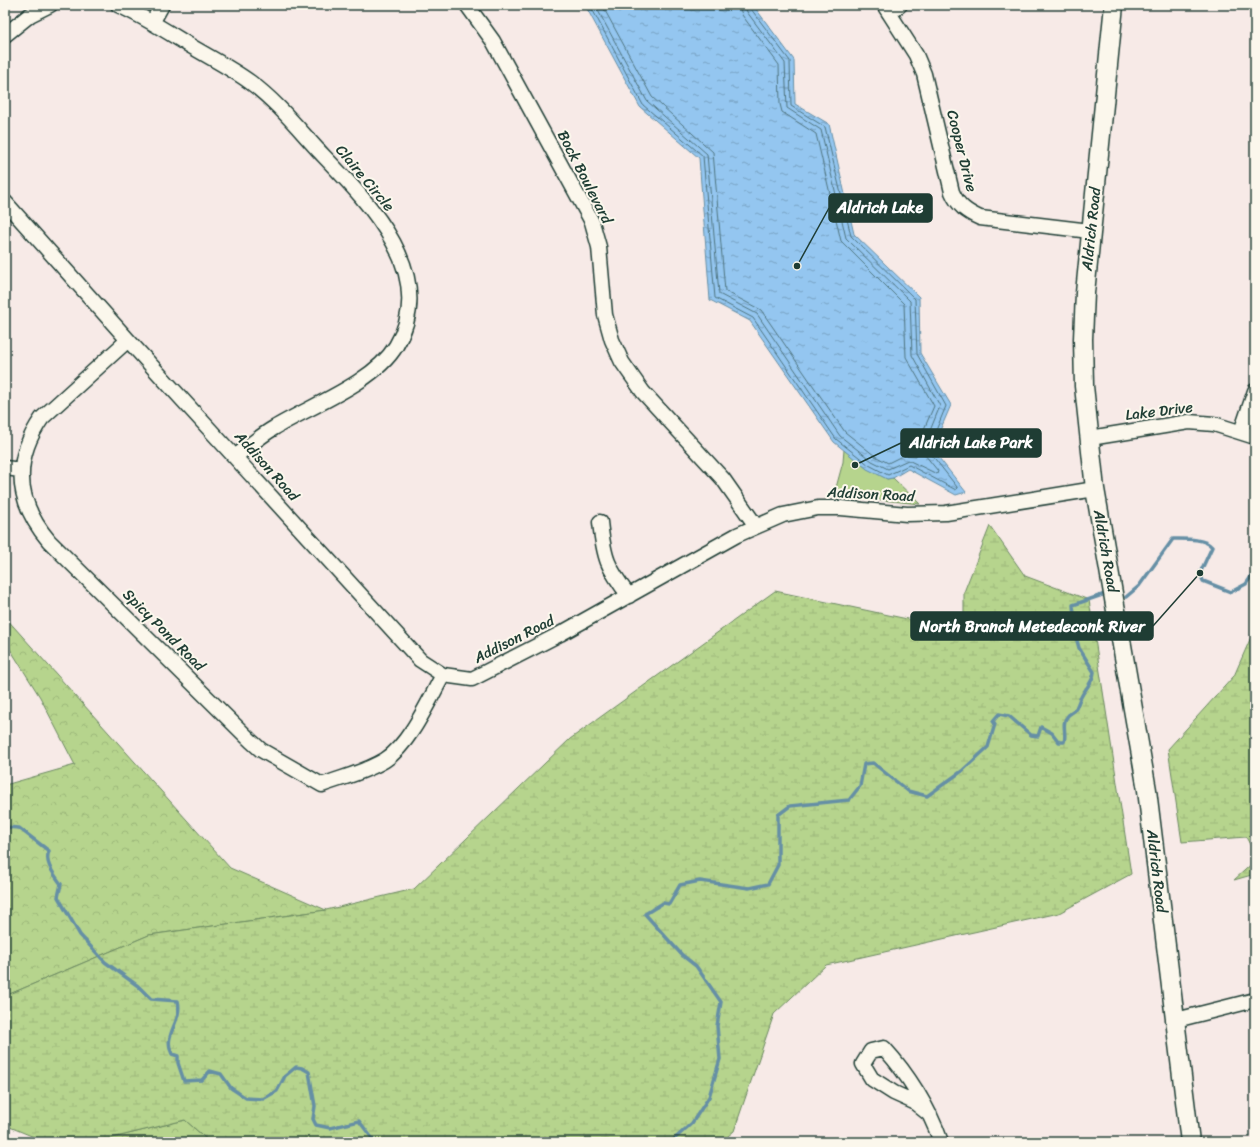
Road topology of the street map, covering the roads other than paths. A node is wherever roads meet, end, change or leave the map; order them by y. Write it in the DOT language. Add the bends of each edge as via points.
graph roads {
  1 [pos="50,5"];
  2 [pos="118,5"];
  3 [pos="162,5"];
  4 [pos="467,5"];
  5 [pos="1114,5"];
  6 [pos="891,8"];
  7 [pos="152,23"];
  8 [pos="5,35"];
  9 [pos="5,202"];
  10 [pos="1090,230"];
  11 [pos="128,340"];
  12 [pos="1255,391"];
  13 [pos="1241,432"];
  14 [pos="1255,437"];
  15 [pos="1090,438"];
  16 [pos="236,456"];
  17 [pos="5,468"];
  18 [pos="21,470"];
  19 [pos="1095,489"];
  20 [pos="600,522"];
  21 [pos="756,526"];
  22 [pos="629,596"];
  23 [pos="443,674"];
  24 [pos="1255,1000"];
  25 [pos="1176,1020"];
  26 [pos="930,1115"];
  27 [pos="941,1142"];
  28 [pos="1190,1142"];
  1 -- 8 [label="street" via="30,15"];
  2 -- 7 [label="street, Claire Circle"];
  3 -- 7 [label="street"];
  4 -- 21 [label="street, Bock Boulevard" via="493,41 592,222 599,247 605,315 622,362 643,392 723,479"];
  5 -- 10 [label="main road, Aldrich Road"];
  6 -- 10 [label="street, Cooper Drive" via="924,74 952,192 961,207 969,214 980,218"];
  7 -- 16 [label="street, Claire Circle" via="249,81 278,107 372,210 397,252 408,280 410,302 406,324 397,345 385,361 363,379 272,429"];
  9 -- 11 [label="street, Addison Road"];
  10 -- 15 [label="main road, Aldrich Road" via="1083,339 1084,386"];
  11 -- 16 [label="street, Addison Road"];
  11 -- 18 [label="street, Spicy Pond Road" via="42,418 24,455"];
  12 -- 13 [label="street"];
  13 -- 14 [label="street, Lake Drive"];
  13 -- 15 [label="street, Lake Drive" via="1214,424 1190,422"];
  15 -- 19 [label="main road, Aldrich Road"];
  16 -- 23 [label="street, Addison Road" via="420,660"];
  17 -- 18 [label="street"];
  18 -- 23 [label="street, Spicy Pond Road" via="28,509 49,541 261,750 322,786 376,765 396,751"];
  19 -- 21 [label="street, Addison Road" via="946,513 907,514 818,508 784,515"];
  19 -- 25 [label="main road, Aldrich Road" via="1147,790"];
  20 -- 22 [label="street" via="603,550 611,572"];
  21 -- 22 [label="street, Addison Road"];
  22 -- 23 [label="street, Addison Road" via="487,673 472,679"];
  24 -- 25 [label="street"];
  25 -- 28 [label="main road, Aldrich Road"];
  26 -- 26 [label="street" via="897,1062 884,1048 871,1051 863,1064 872,1079 914,1102"];
  26 -- 27 [label="street"];
}
